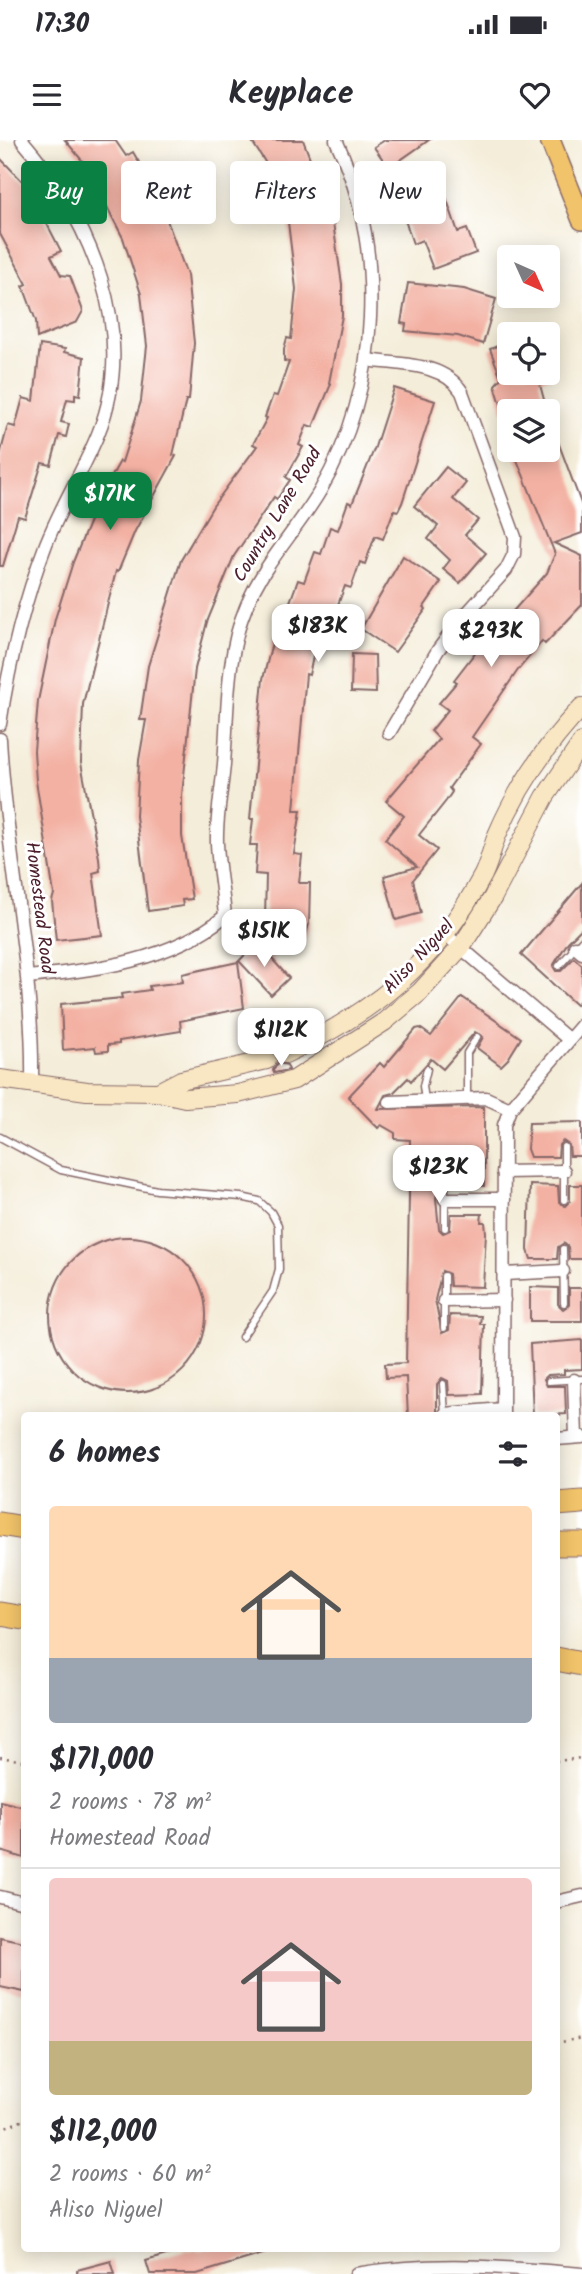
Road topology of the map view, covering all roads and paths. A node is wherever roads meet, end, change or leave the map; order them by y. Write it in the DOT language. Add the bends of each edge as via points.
graph roads {
  1 [pos="22,140"];
  2 [pos="336,140"];
  3 [pos="550,140"];
  4 [pos="582,220"];
  5 [pos="367,360"];
  6 [pos="582,707"];
  7 [pos="0,724"];
  8 [pos="389,733"];
  9 [pos="0,739"];
  10 [pos="582,741"];
  11 [pos="445,934"];
  12 [pos="461,947"];
  13 [pos="580,947"];
  14 [pos="559,966"];
  15 [pos="28,977"];
  16 [pos="372,1007"];
  17 [pos="384,1022"];
  18 [pos="582,1025"];
  19 [pos="477,1037"];
  20 [pos="568,1039"];
  21 [pos="285,1054"];
  22 [pos="260,1062"];
  23 [pos="427,1069"];
  24 [pos="0,1079"];
  25 [pos="32,1082"];
  26 [pos="260,1090"];
  27 [pos="158,1092"];
  28 [pos="467,1098"];
  29 [pos="425,1100"];
  30 [pos="390,1102"];
  31 [pos="510,1109"];
  32 [pos="0,1137"];
  33 [pos="564,1147"];
  34 [pos="564,1171"];
  35 [pos="503,1172"];
  36 [pos="444,1175"];
  37 [pos="445,1199"];
  38 [pos="504,1199"];
  39 [pos="564,1200"];
  40 [pos="445,1228"];
  41 [pos="563,1249"];
  42 [pos="564,1271"];
  43 [pos="504,1274"];
  44 [pos="444,1276"];
  45 [pos="504,1300"];
  46 [pos="444,1301"];
  47 [pos="564,1303"];
  48 [pos="444,1328"];
  49 [pos="242,1337"];
  50 [pos="578,1380"];
  51 [pos="549,1381"];
  52 [pos="443,1384"];
  53 [pos="445,1412"];
  54 [pos="502,1412"];
  55 [pos="579,1437"];
  56 [pos="560,1439"];
  57 [pos="582,1502"];
  58 [pos="560,1504"];
  59 [pos="0,1511"];
  60 [pos="21,1513"];
  61 [pos="0,1524"];
  62 [pos="21,1528"];
  63 [pos="560,1544"];
  64 [pos="582,1544"];
  65 [pos="0,1614"];
  66 [pos="21,1618"];
  67 [pos="582,1649"];
  68 [pos="560,1650"];
  69 [pos="560,1660"];
  70 [pos="582,1664"];
  71 [pos="0,1757"];
  72 [pos="582,1758"];
  73 [pos="21,1760"];
  74 [pos="560,1761"];
  75 [pos="582,1896"];
  76 [pos="0,1897"];
  77 [pos="560,1901"];
  78 [pos="21,1902"];
  79 [pos="582,2038"];
  80 [pos="560,2042"];
  81 [pos="21,2121"];
  82 [pos="0,2129"];
  83 [pos="356,2274"];
  84 [pos="582,2274"];
  1 -- 7 [label="street" via="71,205 92,249 107,296 113,341 110,387 99,433 45,546 9,668"];
  2 -- 5 [label="street, Country Lane Road" via="363,215 371,304"];
  3 -- 4 [label="main road"];
  5 -- 8 [label="street" via="442,372 453,379 462,392 515,537 514,554 506,570 438,650"];
  5 -- 15 [label="street, Country Lane Road" via="337,458 245,608 234,653 217,842 225,916 207,931 126,963"];
  6 -- 11 [label="street, Aliso Niguel" via="523,782 484,873"];
  9 -- 15 [label="street, Homestead Road" via="2,786"];
  10 -- 12 [label="street, Aliso Niguel" via="545,797 494,897"];
  11 -- 12 [label="street"];
  11 -- 16 [label="street, Aliso Niguel"];
  12 -- 17 [label="street, Aliso Niguel" via="420,992"];
  12 -- 20 [label="street"];
  13 -- 14 [label="lane"];
  15 -- 25 [label="street, Homestead Road"];
  16 -- 17 [label="street"];
  16 -- 21 [label="street, Aliso Niguel"];
  17 -- 26 [label="street, Aliso Niguel" via="294,1080"];
  18 -- 20 [label="street"];
  19 -- 28 [label="lane" via="467,1053"];
  20 -- 31 [label="street"];
  22 -- 26 [label="lane"];
  22 -- 27 [label="street, Aliso Niguel" via="181,1080"];
  23 -- 29 [label="lane"];
  24 -- 25 [label="street, Aliso Niguel"];
  25 -- 27 [label="street, Aliso Niguel" via="87,1091"];
  26 -- 27 [label="street, Aliso Niguel" via="185,1098"];
  28 -- 29 [label="street"];
  28 -- 31 [label="street" via="486,1098"];
  29 -- 30 [label="street"];
  31 -- 35 [label="street" via="504,1125"];
  32 -- 49 [label="lane" via="61,1170 157,1190 259,1201 278,1225 279,1269 273,1291"];
  33 -- 34 [label="lane"];
  34 -- 35 [label="street"];
  34 -- 39 [label="lane"];
  35 -- 38 [label="street"];
  36 -- 37 [label="lane"];
  37 -- 38 [label="street"];
  37 -- 40 [label="lane"];
  38 -- 43 [label="street"];
  41 -- 42 [label="lane"];
  42 -- 43 [label="street"];
  42 -- 47 [label="lane"];
  43 -- 45 [label="street"];
  44 -- 46 [label="lane"];
  45 -- 46 [label="street"];
  45 -- 54 [label="street"];
  46 -- 48 [label="lane"];
  50 -- 51 [label="lane"];
  50 -- 55 [label="street"];
  52 -- 53 [label="lane"];
  55 -- 56 [label="street"];
  57 -- 58 [label="highway"];
  59 -- 60 [label="highway"];
  61 -- 62 [label="highway"];
  63 -- 64 [label="highway"];
  65 -- 66 [label="highway"];
  67 -- 68 [label="highway"];
  69 -- 70 [label="highway"];
  71 -- 73 [label="path"];
  72 -- 74 [label="path"];
  75 -- 77 [label="street"];
  76 -- 78 [label="street"];
  79 -- 80 [label="path"];
  81 -- 82 [label="path"];
  83 -- 84 [label="street" via="460,2264"];
}
